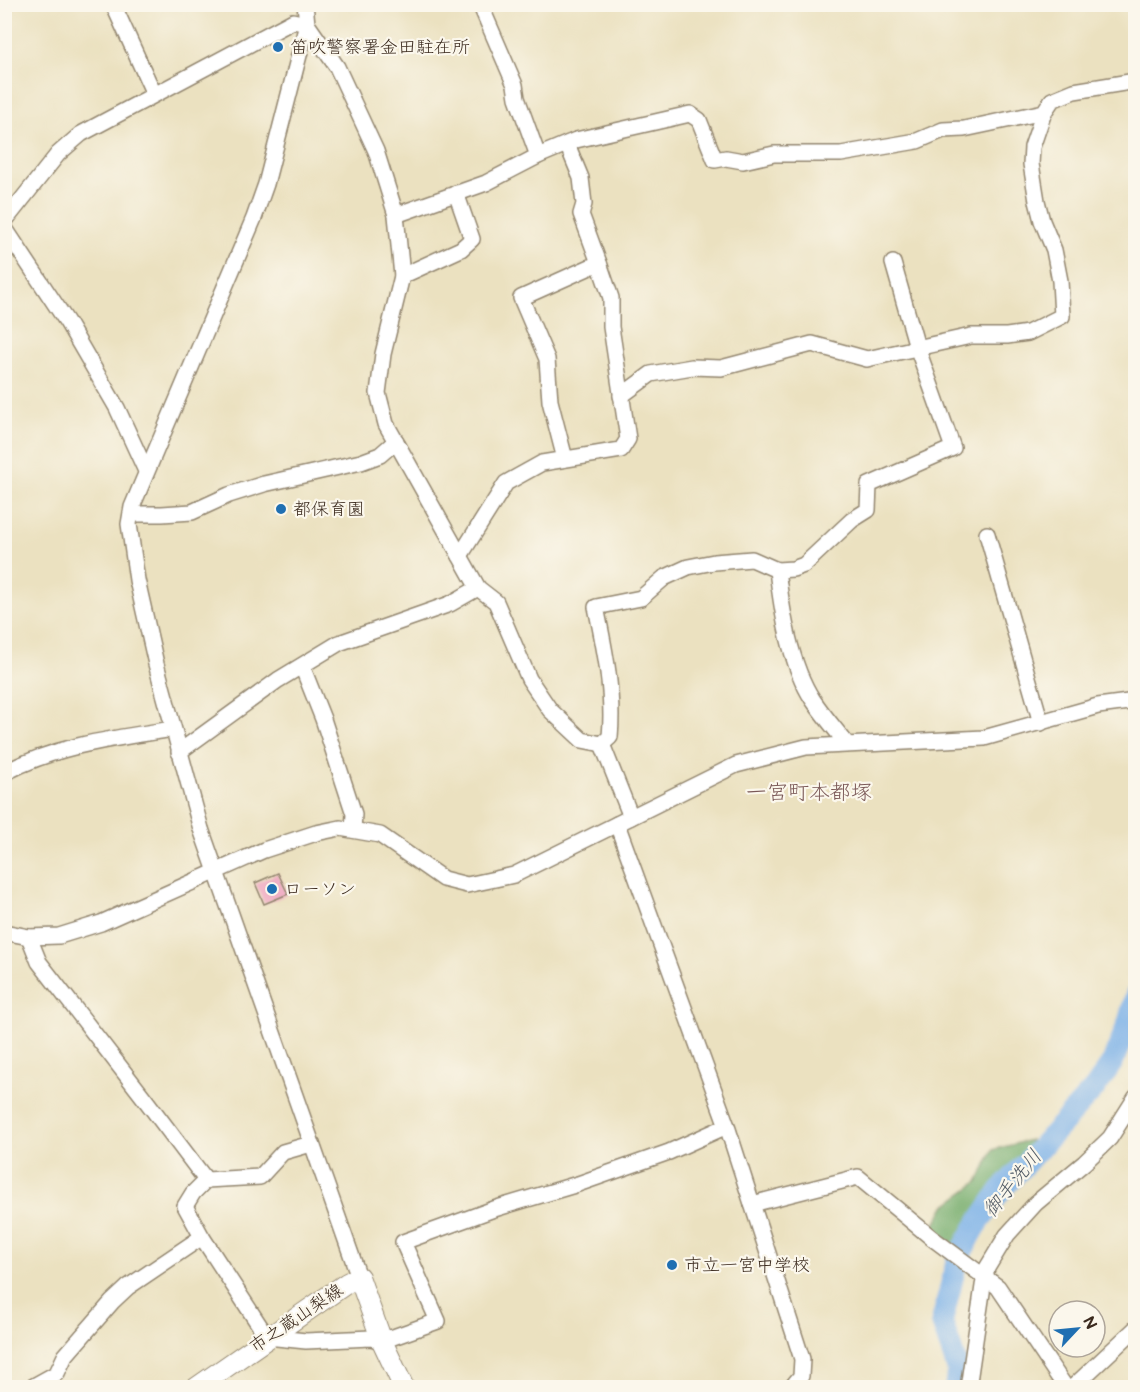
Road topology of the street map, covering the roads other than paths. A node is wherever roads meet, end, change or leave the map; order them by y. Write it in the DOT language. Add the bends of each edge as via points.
graph roads {
  1 [pos="113,4"];
  2 [pos="305,4"];
  3 [pos="480,4"];
  4 [pos="307,24"];
  5 [pos="1136,81"];
  6 [pos="154,94"];
  7 [pos="1044,112"];
  8 [pos="567,144"];
  9 [pos="538,156"];
  10 [pos="456,193"];
  11 [pos="396,215"];
  12 [pos="4,222"];
  13 [pos="4,227"];
  14 [pos="598,263"];
  15 [pos="893,263"];
  16 [pos="402,276"];
  17 [pos="916,348"];
  18 [pos="621,396"];
  19 [pos="396,441"];
  20 [pos="565,459"];
  21 [pos="146,471"];
  22 [pos="131,514"];
  23 [pos="987,534"];
  24 [pos="460,556"];
  25 [pos="777,570"];
  26 [pos="478,588"];
  27 [pos="302,666"];
  28 [pos="1136,702"];
  29 [pos="1041,723"];
  30 [pos="173,729"];
  31 [pos="602,744"];
  32 [pos="847,744"];
  33 [pos="180,752"];
  34 [pos="4,773"];
  35 [pos="624,821"];
  36 [pos="353,830"];
  37 [pos="215,873"];
  38 [pos="4,932"];
  39 [pos="29,937"];
  40 [pos="1136,1097"];
  41 [pos="728,1126"];
  42 [pos="311,1144"];
  43 [pos="206,1180"];
  44 [pos="752,1204"];
  45 [pos="202,1237"];
  46 [pos="984,1276"];
  47 [pos="359,1277"];
  48 [pos="1136,1328"];
  49 [pos="267,1337"];
  50 [pos="382,1341"];
  51 [pos="30,1388"];
  52 [pos="196,1388"];
  53 [pos="404,1388"];
  54 [pos="791,1388"];
  55 [pos="968,1388"];
  56 [pos="1066,1388"];
  57 [pos="1072,1388"];
  1 -- 6 [label="street"];
  2 -- 4 [label="street"];
  3 -- 9 [label="street" via="515,85"];
  4 -- 6 [label="street" via="293,21"];
  4 -- 11 [label="street" via="337,67 376,151"];
  4 -- 21 [label="street" via="258,207"];
  5 -- 7 [label="street" via="1074,91 1052,100"];
  6 -- 12 [label="street" via="68,144"];
  7 -- 8 [label="street" via="842,154 774,154 743,161 715,160 699,120 690,114"];
  7 -- 17 [label="street" via="1032,147 1031,164 1042,221 1054,250 1062,316 1028,333 971,336"];
  8 -- 9 [label="street"];
  8 -- 14 [label="street" via="581,178 581,214"];
  9 -- 10 [label="street" via="486,183"];
  10 -- 11 [label="street"];
  10 -- 16 [label="street" via="472,239 461,249"];
  11 -- 16 [label="street"];
  13 -- 21 [label="street" via="112,399"];
  14 -- 18 [label="street" via="611,298"];
  14 -- 20 [label="street" via="522,298 547,359 550,400"];
  15 -- 17 [label="street"];
  16 -- 19 [label="street" via="378,393 386,424"];
  17 -- 18 [label="street" via="867,358 812,344 722,368 692,367 651,374"];
  17 -- 25 [label="street" via="953,448 869,485 868,510 804,565"];
  18 -- 20 [label="street" via="628,439 621,450"];
  19 -- 22 [label="street" via="380,455 361,462 264,484 192,512"];
  19 -- 24 [label="street"];
  20 -- 24 [label="street" via="542,463 506,483"];
  21 -- 22 [label="street"];
  22 -- 30 [label="street" via="137,580"];
  23 -- 29 [label="street"];
  24 -- 26 [label="street"];
  25 -- 31 [label="street" via="752,559 688,567 664,578 641,598 596,607 608,668 612,723 610,737"];
  25 -- 32 [label="street" via="784,624 799,669 812,698"];
  26 -- 27 [label="street" via="450,604 339,643"];
  26 -- 31 [label="street" via="496,602 529,679 550,710 582,740"];
  27 -- 33 [label="street"];
  27 -- 36 [label="street" via="354,814"];
  28 -- 29 [label="street" via="1098,706"];
  29 -- 32 [label="street" via="984,738"];
  30 -- 33 [label="street"];
  30 -- 34 [label="street" via="81,744"];
  31 -- 35 [label="street"];
  32 -- 35 [label="street" via="806,747 736,765"];
  33 -- 37 [label="street"];
  35 -- 36 [label="street" via="514,875 467,885 443,879 380,835"];
  35 -- 41 [label="street"];
  36 -- 37 [label="street" via="340,828 316,833 264,850"];
  37 -- 39 [label="street" via="101,923 59,936"];
  37 -- 42 [label="street"];
  38 -- 39 [label="street"];
  39 -- 43 [label="street" via="39,962"];
  40 -- 46 [label="street" via="1110,1138 1007,1234"];
  41 -- 44 [label="street"];
  41 -- 50 [label="street" via="669,1152 403,1242 438,1321"];
  42 -- 43 [label="street" via="284,1152 260,1177"];
  42 -- 47 [label="street"];
  43 -- 45 [label="street" via="185,1206"];
  44 -- 46 [label="street" via="858,1177"];
  44 -- 54 [label="street" via="802,1359 801,1376"];
  45 -- 49 [label="street"];
  45 -- 51 [label="street" via="128,1287 65,1356 57,1373"];
  46 -- 55 [label="street"];
  46 -- 56 [label="street" via="998,1287"];
  47 -- 49 [label="main road, 市之蔵山梨線"];
  47 -- 50 [label="main road, 市之蔵山梨線"];
  48 -- 57 [label="street"];
  49 -- 50 [label="street"];
  49 -- 52 [label="main road, 市之蔵山梨線"];
  50 -- 53 [label="main road, 市之蔵山梨線"];
}
